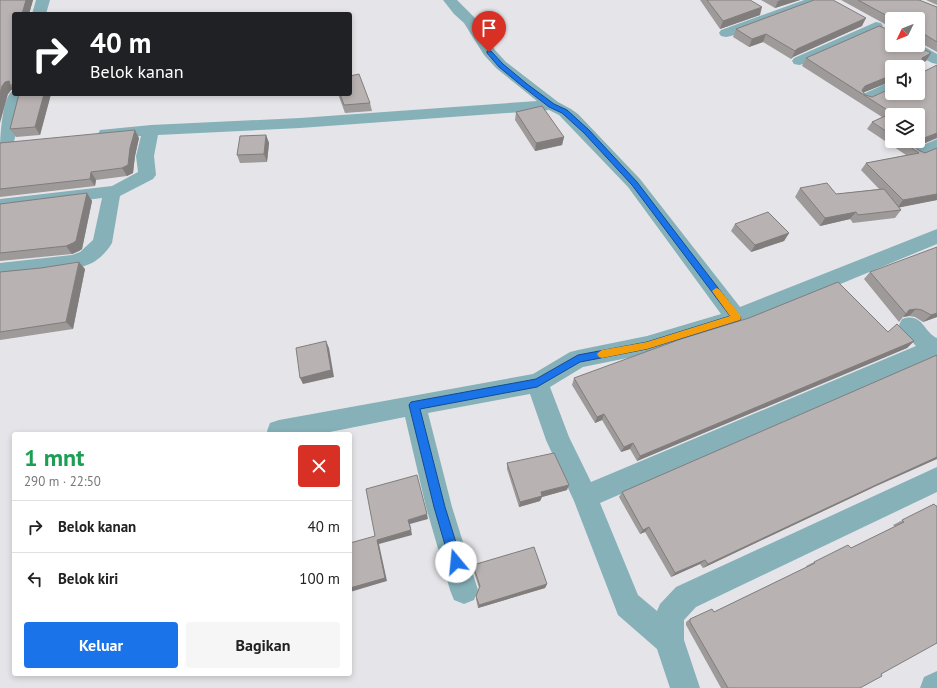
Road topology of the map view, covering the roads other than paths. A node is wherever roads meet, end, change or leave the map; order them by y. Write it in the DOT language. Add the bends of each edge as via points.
graph roads {
  1 [pos="43,0"];
  2 [pos="450,0"];
  3 [pos="817,0"];
  4 [pos="760,8"];
  5 [pos="40,12"];
  6 [pos="773,15"];
  7 [pos="862,19"];
  8 [pos="726,32"];
  9 [pos="923,52"];
  10 [pos="937,60"];
  11 [pos="800,61"];
  12 [pos="885,89"];
  13 [pos="17,96"];
  14 [pos="867,98"];
  15 [pos="552,106"];
  16 [pos="151,130"];
  17 [pos="94,136"];
  18 [pos="937,144"];
  19 [pos="7,145"];
  20 [pos="920,153"];
  21 [pos="112,193"];
  22 [pos="0,205"];
  23 [pos="937,236"];
  24 [pos="0,271"];
  25 [pos="736,318"];
  26 [pos="910,325"];
  27 [pos="934,348"];
  28 [pos="537,383"];
  29 [pos="414,405"];
  30 [pos="280,431"];
  31 [pos="937,479"];
  32 [pos="585,497"];
  33 [pos="464,590"];
  34 [pos="669,640"];
  35 [pos="685,688"];
  1 -- 5 [label="street"];
  2 -- 15 [label="street" via="470,21 489,52 501,65"];
  3 -- 6 [label="street"];
  4 -- 6 [label="street"];
  6 -- 8 [label="street"];
  7 -- 11 [label="street" via="881,29"];
  9 -- 10 [label="street"];
  12 -- 14 [label="street"];
  13 -- 19 [label="street"];
  15 -- 16 [label="street"];
  15 -- 25 [label="street" via="572,118 634,183"];
  16 -- 17 [label="street"];
  16 -- 21 [label="street" via="145,156 147,175"];
  18 -- 20 [label="street"];
  21 -- 22 [label="street" via="109,191"];
  21 -- 24 [label="street" via="102,243 87,257 73,262"];
  23 -- 25 [label="street"];
  25 -- 28 [label="street" via="647,345 578,359"];
  26 -- 27 [label="street"];
  27 -- 32 [label="street"];
  28 -- 29 [label="street"];
  28 -- 32 [label="street" via="558,440"];
  29 -- 30 [label="street"];
  29 -- 33 [label="street"];
  31 -- 34 [label="street" via="686,597 670,614"];
  32 -- 34 [label="street" via="628,605"];
  34 -- 35 [label="street"];
}
